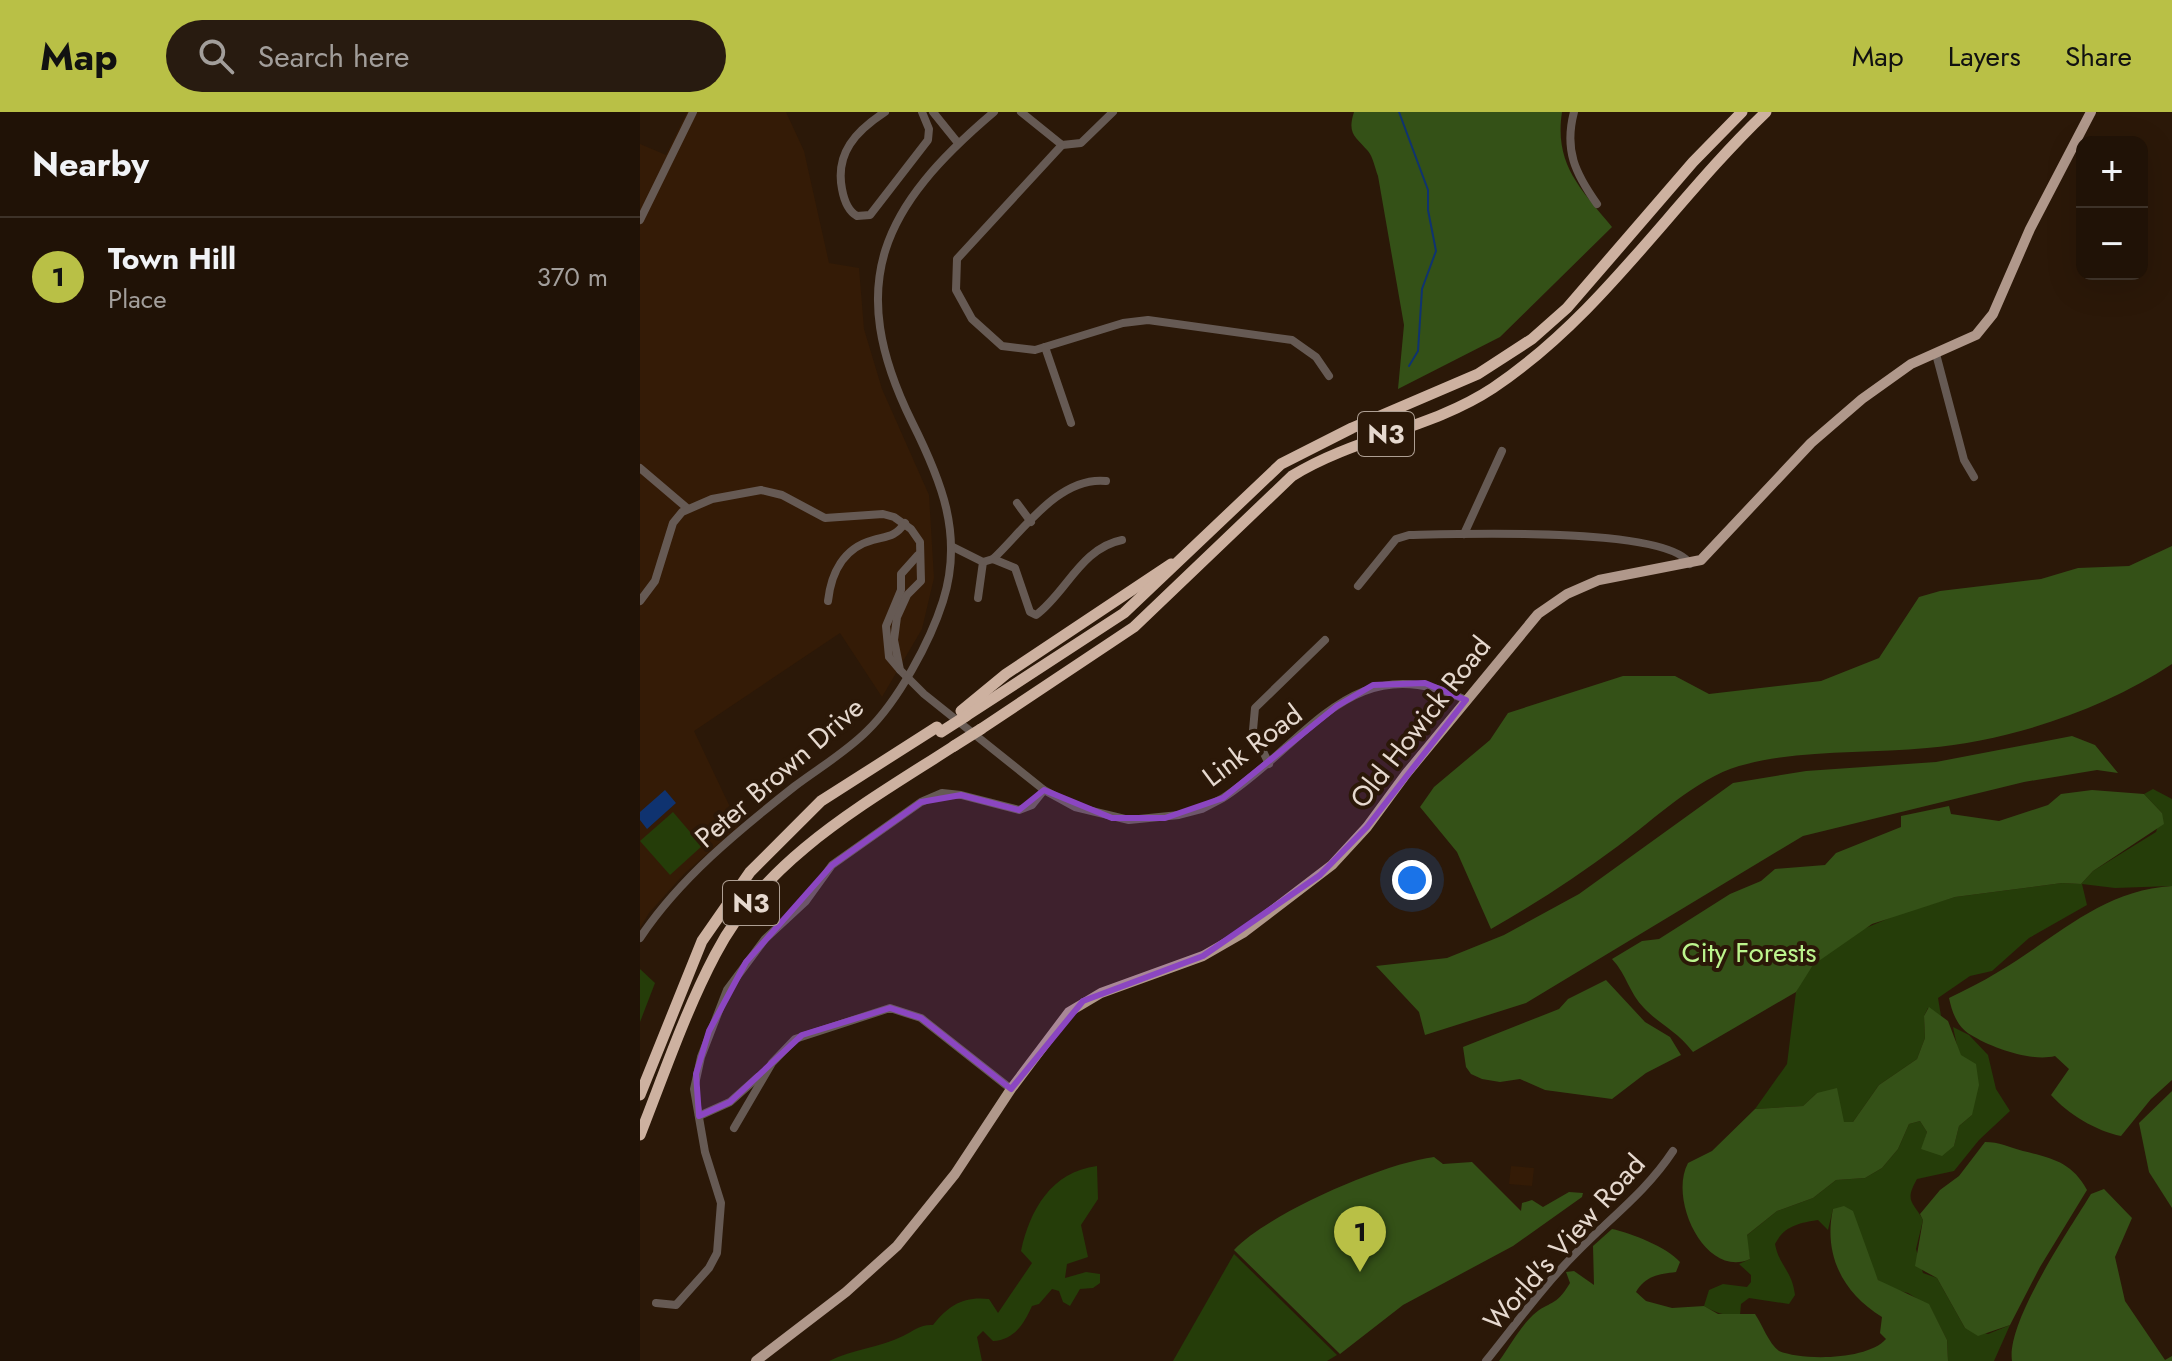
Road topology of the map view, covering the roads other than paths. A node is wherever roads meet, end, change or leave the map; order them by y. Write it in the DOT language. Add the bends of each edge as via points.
graph roads {
  1 [pos="693,112"];
  2 [pos="885,112"];
  3 [pos="922,112"];
  4 [pos="933,112"];
  5 [pos="994,112"];
  6 [pos="1021,112"];
  7 [pos="1113,112"];
  8 [pos="1574,112"];
  9 [pos="1742,112"];
  10 [pos="1766,112"];
  11 [pos="2091,112"];
  12 [pos="958,143"];
  13 [pos="1062,145"];
  14 [pos="1597,204"];
  15 [pos="640,220"];
  16 [pos="1045,347"];
  17 [pos="1936,354"];
  18 [pos="1329,376"];
  19 [pos="1071,423"];
  20 [pos="1502,451"];
  21 [pos="640,468"];
  22 [pos="1974,477"];
  23 [pos="1106,481"];
  24 [pos="1017,503"];
  25 [pos="687,508"];
  26 [pos="1031,522"];
  27 [pos="905,523"];
  28 [pos="1464,534"];
  29 [pos="1122,540"];
  30 [pos="953,547"];
  31 [pos="920,551"];
  32 [pos="988,560"];
  33 [pos="1690,564"];
  34 [pos="1358,586"];
  35 [pos="978,598"];
  36 [pos="640,601"];
  37 [pos="828,601"];
  38 [pos="1325,640"];
  39 [pos="923,646"];
  40 [pos="896,648"];
  41 [pos="900,670"];
  42 [pos="906,678"];
  43 [pos="1466,700"];
  44 [pos="1269,764"];
  45 [pos="1044,790"];
  46 [pos="640,938"];
  47 [pos="772,1063"];
  48 [pos="1011,1089"];
  49 [pos="640,1095"];
  50 [pos="699,1116"];
  51 [pos="734,1128"];
  52 [pos="640,1135"];
  53 [pos="1673,1151"];
  54 [pos="656,1303"];
  55 [pos="756,1361"];
  56 [pos="1486,1361"];
  1 -- 15 [label="street"];
  2 -- 3 [label="street" via="843,153 842,188 848,208 857,216 870,215 924,147 929,135"];
  4 -- 12 [label="street"];
  5 -- 12 [label="street, Peter Brown Drive"];
  6 -- 13 [label="street"];
  7 -- 13 [label="street" via="1081,143"];
  8 -- 14 [label="street" via="1570,153 1579,179"];
  9 -- 49 [label="highway, N3, bridge" via="1567,308 1532,339 1478,374 1281,464 1124,613 822,806 784,837 725,903 702,941"];
  10 -- 52 [label="highway, N3, bridge" via="1540,355 1489,391 1442,414 1321,458 1292,476 1134,627 839,820 796,856 749,905 716,953"];
  11 -- 17 [label="main road, Old Howick Road" via="1988,322 1967,341"];
  12 -- 30 [label="street, Peter Brown Drive" via="903,206 884,251 877,295 889,370 940,480"];
  13 -- 16 [label="street" via="957,259 954,272 956,290 972,319 1002,346 1026,351"];
  16 -- 18 [label="street" via="1148,320 1292,340 1316,357"];
  16 -- 19 [label="street"];
  17 -- 22 [label="street" via="1964,460"];
  17 -- 33 [label="main road, Old Howick Road" via="1897,373 1848,410 1710,553"];
  20 -- 28 [label="street"];
  21 -- 25 [label="street"];
  23 -- 26 [label="street" via="1071,488"];
  24 -- 26 [label="street"];
  25 -- 27 [label="street" via="761,490 825,518 883,514"];
  25 -- 36 [label="street" via="673,523 655,581"];
  26 -- 32 [label="street"];
  27 -- 31 [label="street" via="918,538"];
  27 -- 37 [label="street" via="898,533 866,542 842,561 832,575"];
  28 -- 33 [label="street" via="1614,538 1678,552"];
  28 -- 34 [label="street" via="1401,535"];
  29 -- 32 [label="street" via="1102,547 1036,615 1030,612 1015,568"];
  30 -- 32 [label="street"];
  30 -- 39 [label="street, Peter Brown Drive" via="943,602"];
  31 -- 40 [label="street" via="921,581 897,617"];
  31 -- 41 [label="street" via="903,571 886,626 889,657"];
  32 -- 35 [label="street"];
  33 -- 43 [label="main road, Old Howick Road" via="1599,580 1567,594 1538,614"];
  38 -- 44 [label="street" via="1255,708 1253,730"];
  39 -- 40 [label="street" via="910,651"];
  39 -- 42 [label="street, Peter Brown Drive"];
  40 -- 41 [label="street"];
  41 -- 42 [label="street, Link Road"];
  42 -- 45 [label="street, Link Road"];
  42 -- 46 [label="street, Peter Brown Drive" via="868,731 700,868 668,898"];
  43 -- 44 [label="street, Link Road" via="1425,683 1373,685 1337,706"];
  43 -- 48 [label="main road, Old Howick Road" via="1332,865 1243,933 1203,956 1076,1006"];
  44 -- 45 [label="street, Link Road" via="1202,809 1165,818 1112,818"];
  45 -- 50 [label="street" via="1032,805 1012,810 961,795 933,796 832,865 727,990 696,1074"];
  47 -- 48 [label="street" via="802,1035 900,1008 959,1045"];
  47 -- 50 [label="street" via="730,1102"];
  47 -- 51 [label="street"];
  48 -- 55 [label="main road, Old Howick Road" via="955,1174 897,1246"];
  50 -- 54 [label="street" via="721,1203 716,1259 676,1305"];
  53 -- 56 [label="street, World's View Road" via="1629,1206 1542,1290"];
}
